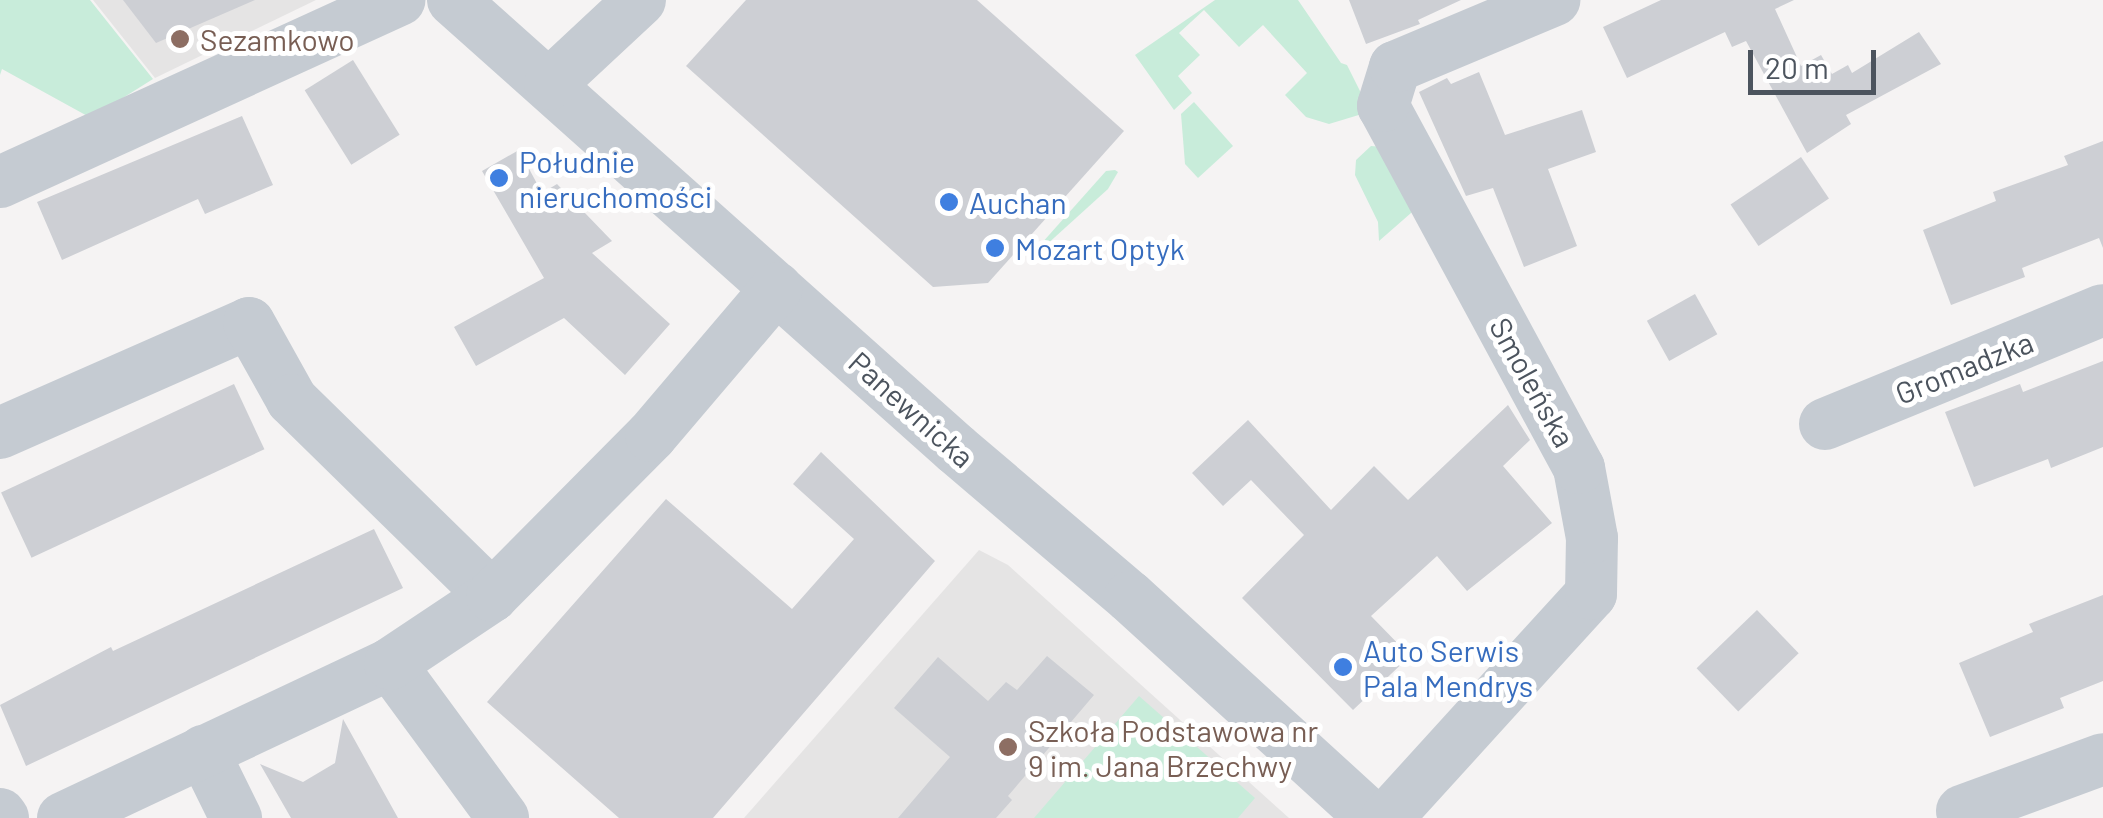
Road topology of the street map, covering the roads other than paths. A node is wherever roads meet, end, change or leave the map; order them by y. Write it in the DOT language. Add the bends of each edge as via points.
graph roads {
  1 [pos="400,0"];
  2 [pos="452,0"];
  3 [pos="640,0"];
  4 [pos="1554,0"];
  5 [pos="550,84"];
  6 [pos="0,182"];
  7 [pos="777,288"];
  8 [pos="2103,310"];
  9 [pos="1825,424"];
  10 [pos="0,433"];
  11 [pos="492,596"];
  12 [pos="390,664"];
  13 [pos="203,751"];
  14 [pos="2103,758"];
  15 [pos="1962,811"];
  16 [pos="63,818"];
  17 [pos="236,818"];
  18 [pos="503,818"];
  19 [pos="1372,818"];
  20 [pos="1387,818"];
  1 -- 6 [label="street"];
  2 -- 5 [label="street, Panewnicka"];
  3 -- 5 [label="street"];
  4 -- 20 [label="street, Smoleńska" via="1395,67 1383,106 1579,468 1592,538 1591,594"];
  5 -- 7 [label="street, Panewnicka"];
  7 -- 11 [label="street" via="651,436"];
  7 -- 19 [label="street, Panewnicka"];
  8 -- 9 [label="street, Gromadzka"];
  10 -- 11 [label="street" via="249,323 292,400"];
  11 -- 12 [label="street"];
  12 -- 13 [label="street"];
  12 -- 18 [label="street"];
  13 -- 16 [label="street"];
  13 -- 17 [label="street"];
  14 -- 15 [label="street"];
}
